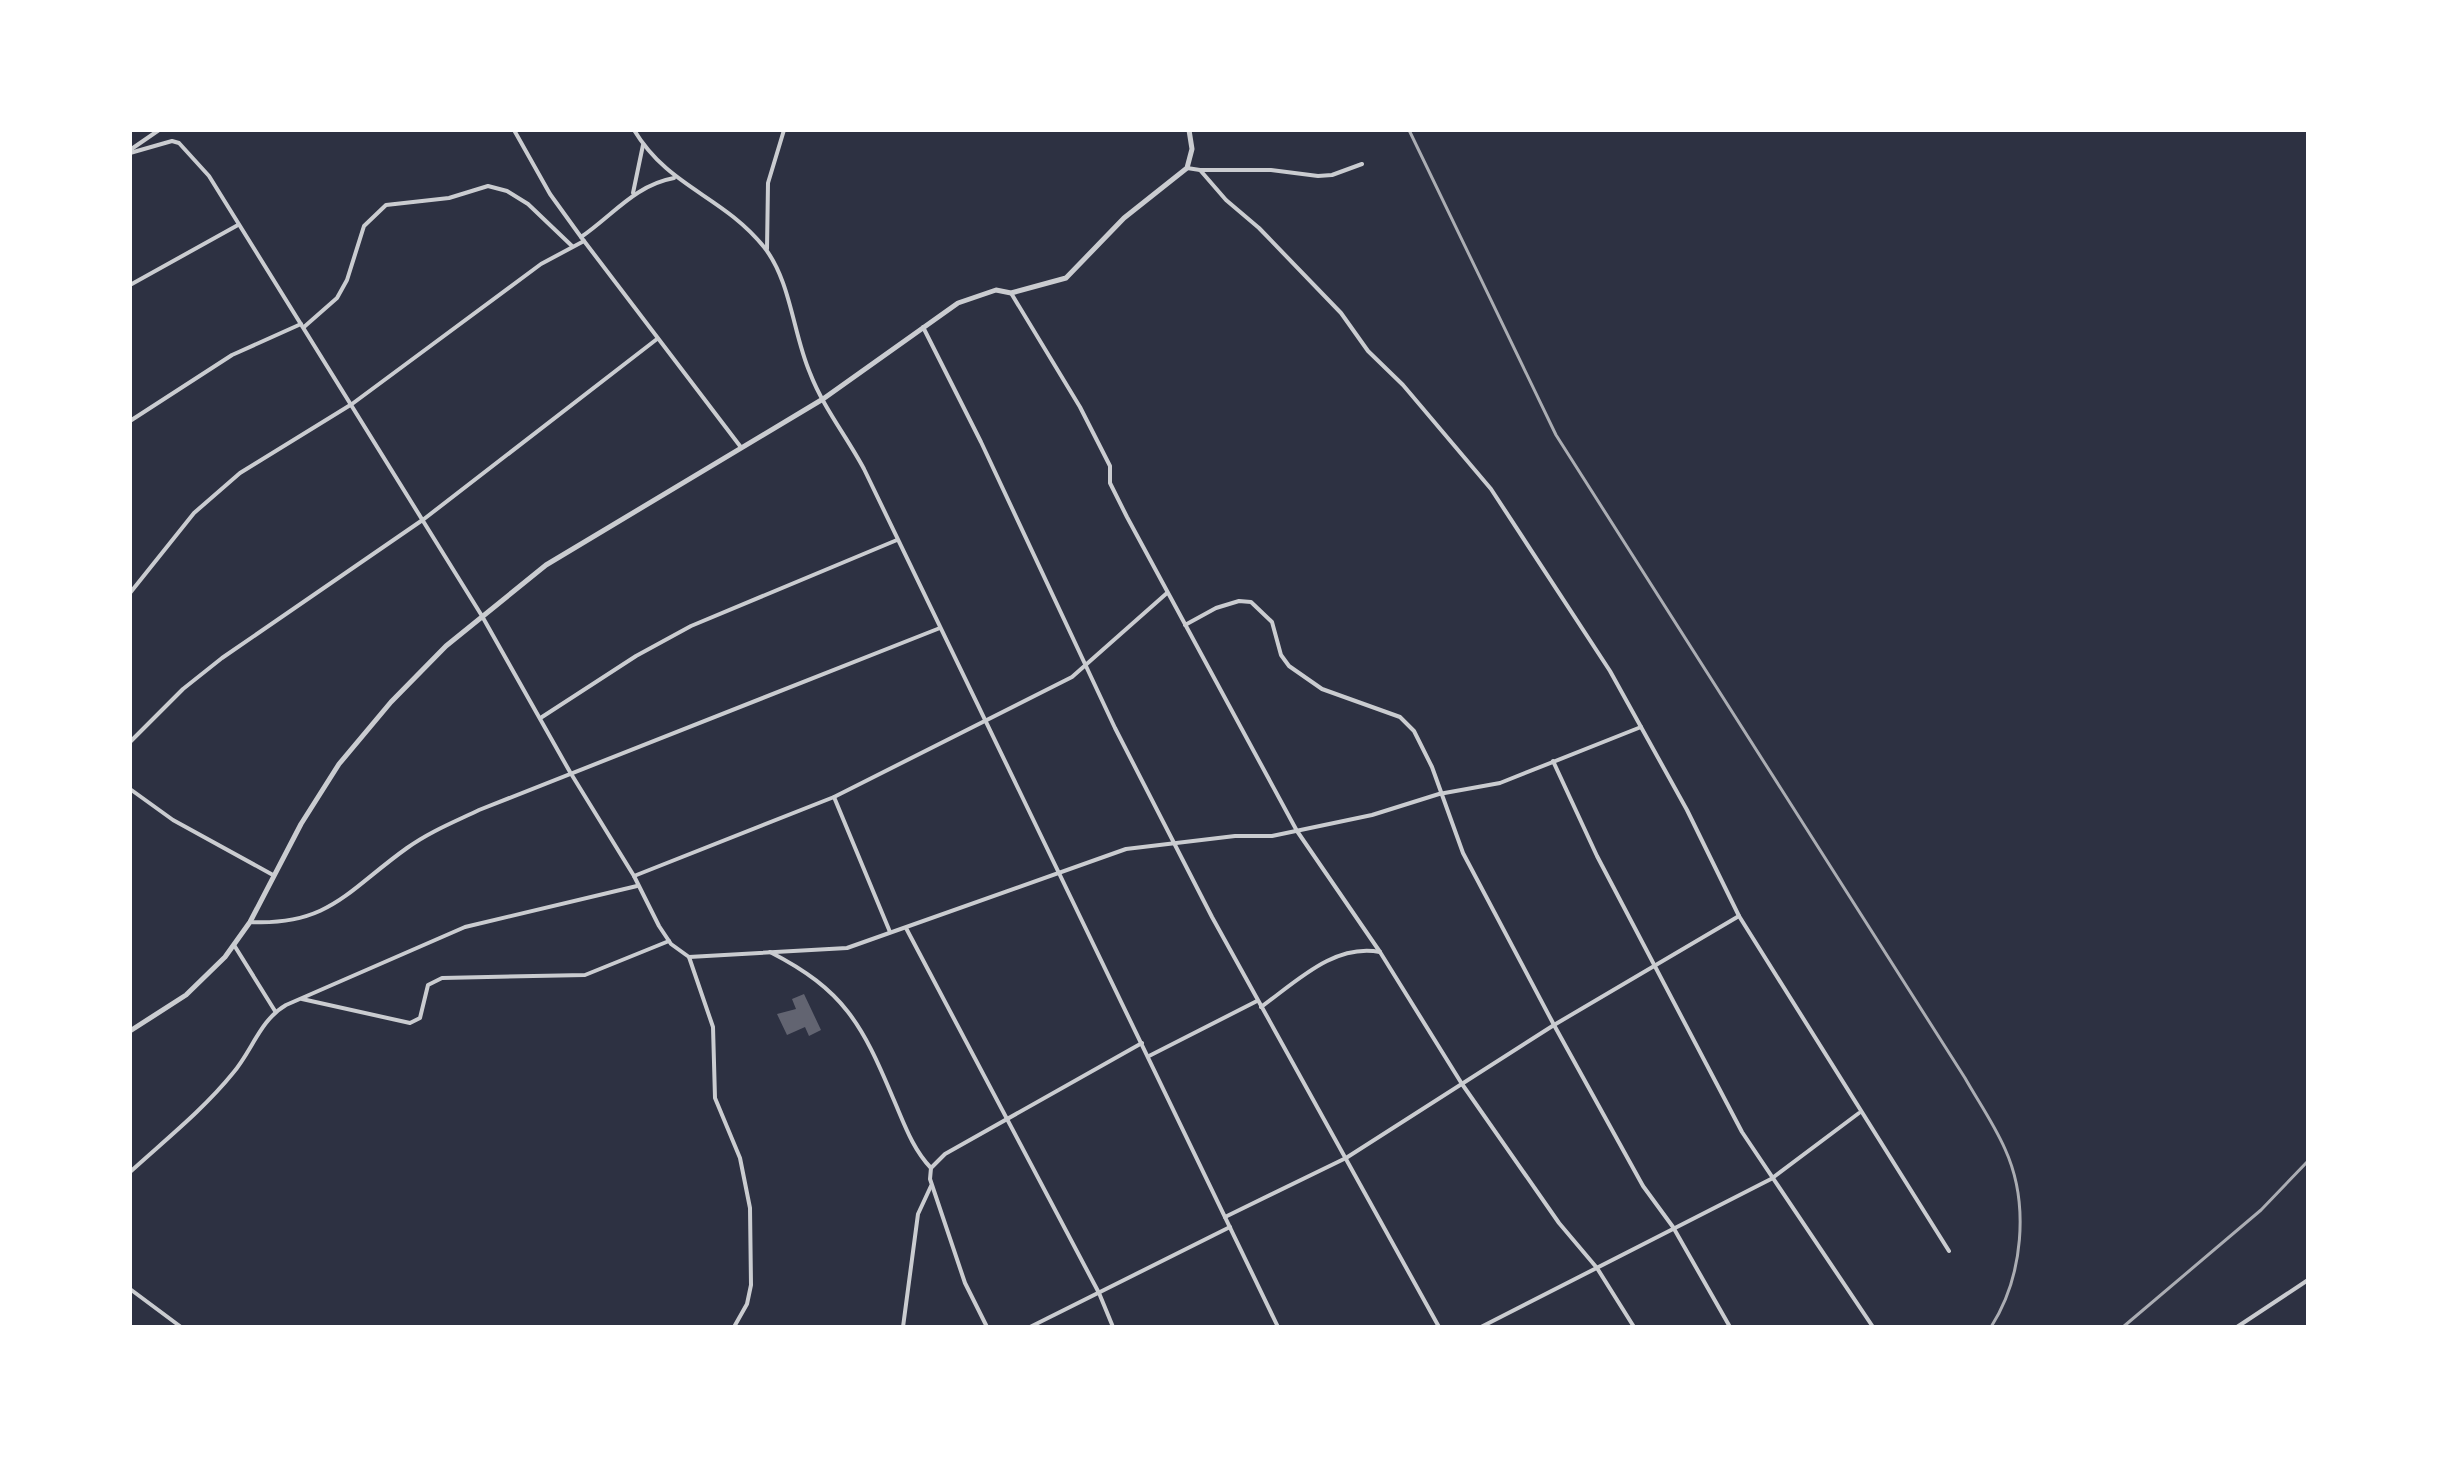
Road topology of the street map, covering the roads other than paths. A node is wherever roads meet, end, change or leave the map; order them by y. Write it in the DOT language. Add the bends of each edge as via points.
graph roads {
  1 [pos="159,130"];
  2 [pos="514,130"];
  3 [pos="634,130"];
  4 [pos="784,130"];
  5 [pos="1189,130"];
  6 [pos="643,145"];
  7 [pos="130,152"];
  8 [pos="1362,164"];
  9 [pos="1187,168"];
  10 [pos="1200,170"];
  11 [pos="674,178"];
  12 [pos="633,193"];
  13 [pos="238,225"];
  14 [pos="583,239"];
  15 [pos="572,246"];
  16 [pos="767,250"];
  17 [pos="130,285"];
  18 [pos="1011,293"];
  19 [pos="303,325"];
  20 [pos="923,327"];
  21 [pos="657,339"];
  22 [pos="823,399"];
  23 [pos="352,404"];
  24 [pos="130,421"];
  25 [pos="740,446"];
  26 [pos="424,519"];
  27 [pos="897,540"];
  28 [pos="130,593"];
  29 [pos="1167,593"];
  30 [pos="482,616"];
  31 [pos="1185,625"];
  32 [pos="940,628"];
  33 [pos="1088,666"];
  34 [pos="542,718"];
  35 [pos="986,720"];
  36 [pos="1641,727"];
  37 [pos="130,742"];
  38 [pos="1553,761"];
  39 [pos="570,772"];
  40 [pos="130,789"];
  41 [pos="1439,794"];
  42 [pos="834,797"];
  43 [pos="1297,831"];
  44 [pos="1173,842"];
  45 [pos="273,875"];
  46 [pos="1060,875"];
  47 [pos="634,876"];
  48 [pos="637,886"];
  49 [pos="1739,916"];
  50 [pos="250,922"];
  51 [pos="906,927"];
  52 [pos="890,932"];
  53 [pos="669,941"];
  54 [pos="234,945"];
  55 [pos="768,951"];
  56 [pos="1380,952"];
  57 [pos="689,957"];
  58 [pos="1656,964"];
  59 [pos="300,999"];
  60 [pos="1257,1001"];
  61 [pos="1261,1007"];
  62 [pos="275,1011"];
  63 [pos="1554,1025"];
  64 [pos="130,1031"];
  65 [pos="1142,1043"];
  66 [pos="1149,1056"];
  67 [pos="1462,1084"];
  68 [pos="1859,1113"];
  69 [pos="1007,1120"];
  70 [pos="1346,1158"];
  71 [pos="931,1168"];
  72 [pos="130,1172"];
  73 [pos="1771,1179"];
  74 [pos="932,1184"];
  75 [pos="1225,1217"];
  76 [pos="1230,1227"];
  77 [pos="1673,1227"];
  78 [pos="1949,1251"];
  79 [pos="1597,1268"];
  80 [pos="2308,1280"];
  81 [pos="130,1289"];
  82 [pos="1099,1293"];
  83 [pos="181,1327"];
  84 [pos="734,1327"];
  85 [pos="903,1327"];
  86 [pos="987,1327"];
  87 [pos="1030,1327"];
  88 [pos="1113,1327"];
  89 [pos="1278,1327"];
  90 [pos="1439,1327"];
  91 [pos="1481,1327"];
  92 [pos="1634,1327"];
  93 [pos="1730,1327"];
  94 [pos="1873,1327"];
  95 [pos="2237,1327"];
  1 -- 7 [label="street"];
  2 -- 14 [label="street"];
  3 -- 6 [label="street"];
  4 -- 16 [label="street" via="768,183"];
  5 -- 9 [label="street"];
  6 -- 11 [label="street"];
  6 -- 12 [label="street"];
  7 -- 13 [label="street" via="179,143 209,176"];
  8 -- 10 [label="street" via="1318,176"];
  9 -- 10 [label="street"];
  9 -- 18 [label="street" via="1124,218 1066,278"];
  10 -- 36 [label="street" via="1335,306 1368,351 1477,470"];
  11 -- 12 [label="street"];
  11 -- 16 [label="street" via="716,201"];
  12 -- 14 [label="street"];
  13 -- 17 [label="street"];
  13 -- 19 [label="street"];
  14 -- 15 [label="street"];
  14 -- 21 [label="street"];
  15 -- 19 [label="street" via="528,204 488,186 449,198 386,205 364,226 337,298"];
  15 -- 23 [label="street"];
  16 -- 22 [label="street"];
  18 -- 20 [label="street" via="977,295"];
  18 -- 29 [label="street" via="1080,407 1110,466 1110,483"];
  19 -- 23 [label="street"];
  19 -- 24 [label="street" via="232,355"];
  20 -- 22 [label="street"];
  20 -- 33 [label="street"];
  21 -- 25 [label="street"];
  21 -- 26 [label="street"];
  22 -- 25 [label="street"];
  22 -- 27 [label="street"];
  23 -- 26 [label="street"];
  23 -- 28 [label="street" via="240,473 194,513"];
  25 -- 30 [label="street" via="546,565"];
  26 -- 30 [label="street"];
  26 -- 37 [label="street" via="222,658"];
  27 -- 32 [label="street"];
  27 -- 34 [label="street" via="691,626"];
  29 -- 31 [label="street"];
  29 -- 33 [label="street"];
  30 -- 34 [label="street"];
  30 -- 45 [label="street" via="391,702 339,764"];
  31 -- 41 [label="street" via="1216,608 1251,602 1272,622 1289,666 1322,689 1407,723 1432,767"];
  31 -- 43 [label="street"];
  32 -- 35 [label="street"];
  32 -- 39 [label="street"];
  33 -- 35 [label="street"];
  33 -- 44 [label="street"];
  34 -- 39 [label="street"];
  35 -- 42 [label="street"];
  35 -- 46 [label="street"];
  36 -- 38 [label="street"];
  36 -- 49 [label="street"];
  38 -- 41 [label="street" via="1500,783"];
  38 -- 58 [label="street"];
  39 -- 47 [label="street"];
  39 -- 50 [label="street" via="426,835 315,914 285,924"];
  40 -- 45 [label="street" via="173,820"];
  41 -- 43 [label="street"];
  41 -- 63 [label="street" via="1463,853"];
  42 -- 47 [label="street"];
  42 -- 52 [label="street"];
  43 -- 44 [label="street"];
  43 -- 56 [label="street"];
  44 -- 46 [label="street" via="1126,849"];
  44 -- 60 [label="street"];
  45 -- 50 [label="street"];
  46 -- 51 [label="street"];
  46 -- 65 [label="street"];
  47 -- 48 [label="street"];
  48 -- 53 [label="street"];
  48 -- 59 [label="street" via="465,927"];
  49 -- 58 [label="street"];
  49 -- 68 [label="street"];
  50 -- 54 [label="street"];
  51 -- 52 [label="street"];
  51 -- 69 [label="street"];
  52 -- 55 [label="street" via="834,950"];
  53 -- 57 [label="street"];
  53 -- 59 [label="street" via="585,975 442,978 428,985 420,1018 410,1023"];
  54 -- 62 [label="street"];
  54 -- 64 [label="street" via="186,995"];
  55 -- 57 [label="street"];
  55 -- 71 [label="street" via="815,977 858,1022 915,1148"];
  56 -- 61 [label="street" via="1357,949 1337,955"];
  56 -- 67 [label="street"];
  57 -- 84 [label="street" via="713,1027 715,1098 740,1158 750,1208 751,1285"];
  58 -- 63 [label="street"];
  58 -- 73 [label="street"];
  59 -- 62 [label="street"];
  60 -- 61 [label="street"];
  60 -- 66 [label="street"];
  61 -- 70 [label="street"];
  62 -- 72 [label="street" via="217,1091"];
  63 -- 67 [label="street"];
  63 -- 77 [label="street" via="1643,1186"];
  65 -- 66 [label="street"];
  65 -- 69 [label="street"];
  66 -- 75 [label="street"];
  67 -- 70 [label="street"];
  67 -- 79 [label="street" via="1559,1223"];
  68 -- 73 [label="street"];
  68 -- 78 [label="street"];
  69 -- 71 [label="street" via="945,1154"];
  69 -- 82 [label="street"];
  70 -- 75 [label="street"];
  70 -- 90 [label="street"];
  71 -- 74 [label="street"];
  73 -- 77 [label="street"];
  73 -- 94 [label="street"];
  74 -- 85 [label="street" via="918,1214"];
  74 -- 86 [label="street" via="965,1283"];
  75 -- 76 [label="street"];
  76 -- 82 [label="street"];
  76 -- 89 [label="street"];
  77 -- 79 [label="street"];
  77 -- 93 [label="street"];
  79 -- 91 [label="street"];
  79 -- 92 [label="street"];
  80 -- 95 [label="street"];
  81 -- 83 [label="street"];
  82 -- 87 [label="street"];
  82 -- 88 [label="street"];
}
